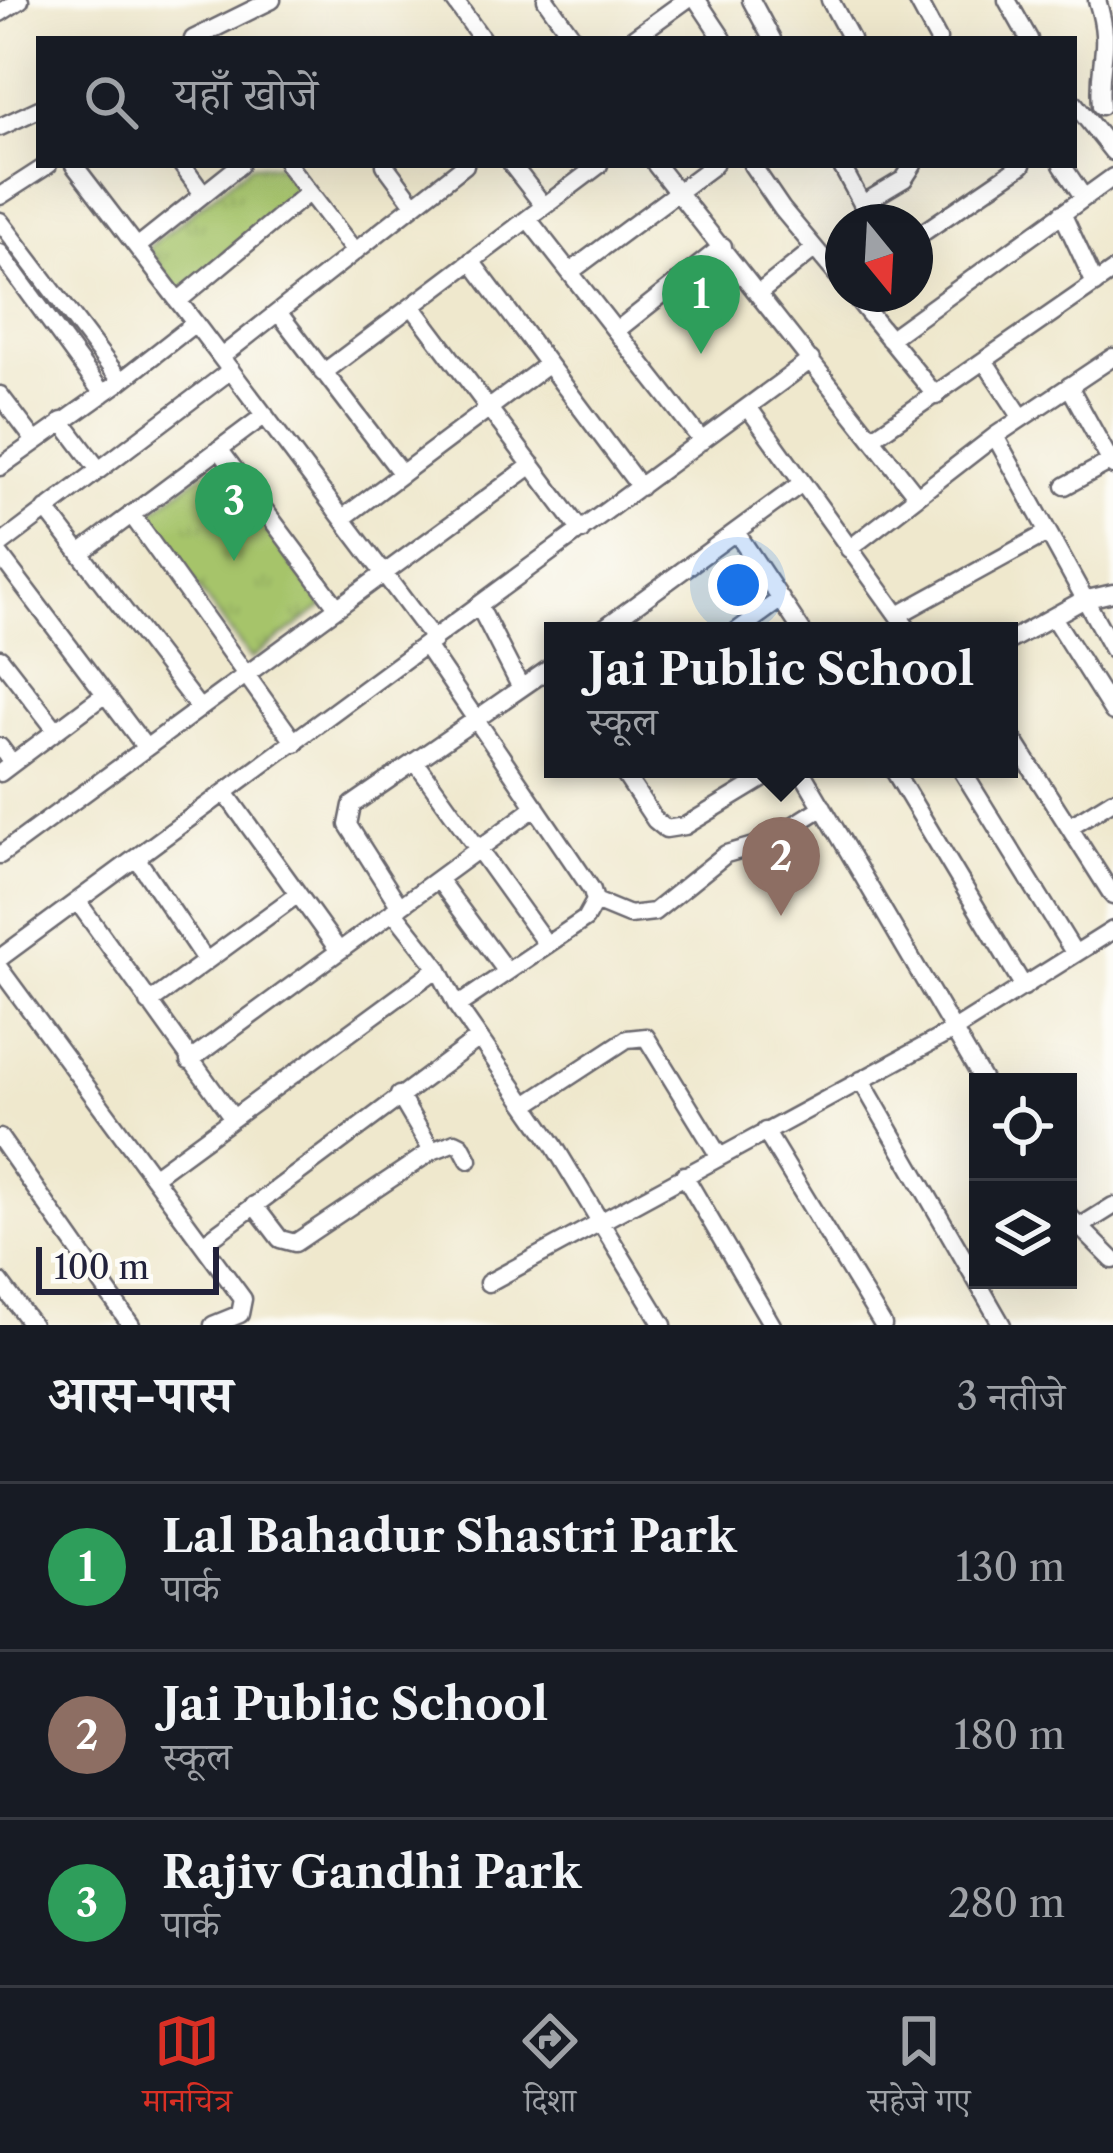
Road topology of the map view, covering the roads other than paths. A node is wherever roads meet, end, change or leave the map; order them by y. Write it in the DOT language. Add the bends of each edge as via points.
graph roads {
  1 [pos="20,0"];
  2 [pos="271,0"];
  3 [pos="454,0"];
  4 [pos="686,0"];
  5 [pos="697,0"];
  6 [pos="751,0"];
  7 [pos="830,0"];
  8 [pos="916,0"];
  9 [pos="1007,0"];
  10 [pos="1098,0"];
  11 [pos="552,2"];
  12 [pos="0,14"];
  13 [pos="199,36"];
  14 [pos="480,36"];
  15 [pos="572,36"];
  16 [pos="636,36"];
  17 [pos="721,36"];
  18 [pos="770,36"];
  19 [pos="849,36"];
  20 [pos="936,36"];
  21 [pos="1026,36"];
  22 [pos="36,110"];
  23 [pos="1089,110"];
  24 [pos="0,127"];
  25 [pos="1113,152"];
  26 [pos="43,168"];
  27 [pos="76,168"];
  28 [pos="184,168"];
  29 [pos="236,168"];
  30 [pos="290,168"];
  31 [pos="387,168"];
  32 [pos="461,168"];
  33 [pos="514,168"];
  34 [pos="594,168"];
  35 [pos="658,168"];
  36 [pos="710,168"];
  37 [pos="754,168"];
  38 [pos="843,168"];
  39 [pos="911,168"];
  40 [pos="1018,168"];
  41 [pos="1064,168"];
  42 [pos="1113,177"];
  43 [pos="309,192"];
  44 [pos="678,192"];
  45 [pos="203,194"];
  46 [pos="0,196"];
  47 [pos="1084,198"];
  48 [pos="862,204"];
  49 [pos="414,205"];
  50 [pos="544,206"];
  51 [pos="1062,213"];
  52 [pos="527,218"];
  53 [pos="0,221"];
  54 [pos="933,226"];
  55 [pos="136,247"];
  56 [pos="723,247"];
  57 [pos="814,249"];
  58 [pos="355,251"];
  59 [pos="0,253"];
  60 [pos="471,261"];
  61 [pos="825,262"];
  62 [pos="1113,271"];
  63 [pos="570,272"];
  64 [pos="1095,284"];
  65 [pos="759,293"];
  66 [pos="178,301"];
  67 [pos="412,306"];
  68 [pos="278,312"];
  69 [pos="867,312"];
  70 [pos="195,323"];
  71 [pos="616,331"];
  72 [pos="889,339"];
  73 [pos="1113,357"];
  74 [pos="811,360"];
  75 [pos="985,362"];
  76 [pos="226,363"];
  77 [pos="548,364"];
  78 [pos="323,373"];
  79 [pos="122,382"];
  80 [pos="1069,386"];
  81 [pos="103,394"];
  82 [pos="0,395"];
  83 [pos="936,396"];
  84 [pos="748,407"];
  85 [pos="489,409"];
  86 [pos="265,415"];
  87 [pos="1022,418"];
  88 [pos="62,421"];
  89 [pos="994,436"];
  90 [pos="872,438"];
  91 [pos="35,441"];
  92 [pos="702,441"];
  93 [pos="219,449"];
  94 [pos="1112,463"];
  95 [pos="532,465"];
  96 [pos="0,467"];
  97 [pos="99,470"];
  98 [pos="402,474"];
  99 [pos="802,484"];
  100 [pos="1066,486"];
  101 [pos="640,487"];
  102 [pos="917,496"];
  103 [pos="46,509"];
  104 [pos="131,514"];
  105 [pos="343,518"];
  106 [pos="581,530"];
  107 [pos="736,532"];
  108 [pos="1047,533"];
  109 [pos="0,544"];
  110 [pos="849,549"];
  111 [pos="80,553"];
  112 [pos="0,555"];
  113 [pos="384,572"];
  114 [pos="1113,592"];
  115 [pos="781,598"];
  116 [pos="1083,600"];
  117 [pos="479,606"];
  118 [pos="337,607"];
  119 [pos="1053,617"];
  120 [pos="612,622"];
  121 [pos="748,622"];
  122 [pos="796,622"];
  123 [pos="903,622"];
  124 [pos="906,622"];
  125 [pos="1018,636"];
  126 [pos="430,643"];
  127 [pos="1113,650"];
  128 [pos="0,658"];
  129 [pos="247,672"];
  130 [pos="544,672"];
  131 [pos="520,688"];
  132 [pos="104,694"];
  133 [pos="200,708"];
  134 [pos="1113,712"];
  135 [pos="475,718"];
  136 [pos="56,730"];
  137 [pos="295,743"];
  138 [pos="0,747"];
  139 [pos="146,748"];
  140 [pos="1018,748"];
  141 [pos="415,761"];
  142 [pos="6,768"];
  143 [pos="627,778"];
  144 [pos="763,778"];
  145 [pos="805,778"];
  146 [pos="898,778"];
  147 [pos="967,778"];
  148 [pos="226,794"];
  149 [pos="1113,800"];
  150 [pos="536,807"];
  151 [pos="823,807"];
  152 [pos="1069,827"];
  153 [pos="2,848"];
  154 [pos="479,848"];
  155 [pos="137,859"];
  156 [pos="438,879"];
  157 [pos="298,894"];
  158 [pos="1113,896"];
  159 [pos="595,901"];
  160 [pos="78,902"];
  161 [pos="397,909"];
  162 [pos="1113,930"];
  163 [pos="547,945"];
  164 [pos="339,951"];
  165 [pos="1075,954"];
  166 [pos="0,958"];
  167 [pos="206,961"];
  168 [pos="438,968"];
  169 [pos="0,969"];
  170 [pos="507,972"];
  171 [pos="1024,987"];
  172 [pos="149,1003"];
  173 [pos="457,1006"];
  174 [pos="954,1030"];
  175 [pos="479,1038"];
  176 [pos="189,1061"];
  177 [pos="979,1073"];
  178 [pos="861,1080"];
  179 [pos="399,1095"];
  180 [pos="526,1105"];
  181 [pos="233,1118"];
  182 [pos="765,1132"];
  183 [pos="0,1138"];
  184 [pos="432,1151"];
  185 [pos="719,1156"];
  186 [pos="469,1160"];
  187 [pos="684,1175"];
  188 [pos="153,1177"];
  189 [pos="254,1205"];
  190 [pos="1113,1206"];
  191 [pos="1077,1220"];
  192 [pos="601,1223"];
  193 [pos="1077,1226"];
  194 [pos="203,1244"];
  195 [pos="1113,1260"];
  196 [pos="0,1282"];
  197 [pos="488,1283"];
  198 [pos="32,1325"];
  199 [pos="131,1325"];
  200 [pos="213,1325"];
  201 [pos="663,1325"];
  202 [pos="772,1325"];
  203 [pos="883,1325"];
  204 [pos="1002,1325"];
  1 -- 12 [label="street"];
  2 -- 13 [label="street"];
  3 -- 14 [label="street"];
  4 -- 16 [label="street"];
  5 -- 17 [label="street"];
  6 -- 18 [label="street"];
  7 -- 19 [label="street"];
  8 -- 20 [label="street"];
  9 -- 21 [label="street"];
  10 -- 23 [label="street" via="1112,38"];
  11 -- 15 [label="street"];
  22 -- 24 [label="street"];
  23 -- 25 [label="street"];
  26 -- 46 [label="street"];
  27 -- 55 [label="street"];
  28 -- 45 [label="street"];
  29 -- 45 [label="street"];
  30 -- 43 [label="street"];
  31 -- 49 [label="street"];
  32 -- 49 [label="street"];
  33 -- 50 [label="street"];
  34 -- 50 [label="street"];
  35 -- 44 [label="street"];
  36 -- 44 [label="street"];
  37 -- 57 [label="street"];
  38 -- 48 [label="street"];
  39 -- 48 [label="street"];
  40 -- 54 [label="street"];
  41 -- 47 [label="street"];
  42 -- 47 [label="street"];
  43 -- 58 [label="street"];
  43 -- 66 [label="street"];
  44 -- 56 [label="street"];
  44 -- 63 [label="street"];
  45 -- 55 [label="street"];
  47 -- 51 [label="street"];
  49 -- 58 [label="street"];
  50 -- 52 [label="street"];
  51 -- 64 [label="street"];
  51 -- 72 [label="street"];
  52 -- 60 [label="street"];
  52 -- 63 [label="street"];
  53 -- 79 [label="street"];
  55 -- 66 [label="street"];
  56 -- 65 [label="street"];
  56 -- 71 [label="street"];
  57 -- 61 [label="street"];
  57 -- 65 [label="street"];
  58 -- 68 [label="street"];
  59 -- 81 [label="street"];
  60 -- 67 [label="street"];
  60 -- 77 [label="street"];
  62 -- 64 [label="street"];
  63 -- 71 [label="street"];
  64 -- 75 [label="street"];
  65 -- 74 [label="street"];
  66 -- 70 [label="street"];
  67 -- 78 [label="street"];
  67 -- 85 [label="street"];
  68 -- 76 [label="street"];
  68 -- 78 [label="street"];
  69 -- 72 [label="street"];
  70 -- 76 [label="street"];
  70 -- 79 [label="street"];
  71 -- 92 [label="street"];
  72 -- 83 [label="street"];
  73 -- 80 [label="street"];
  74 -- 84 [label="street"];
  74 -- 90 [label="street"];
  75 -- 83 [label="street"];
  75 -- 87 [label="street"];
  76 -- 86 [label="street"];
  76 -- 97 [label="street"];
  77 -- 85 [label="street"];
  77 -- 101 [label="street"];
  78 -- 98 [label="street"];
  79 -- 81 [label="street"];
  80 -- 87 [label="street"];
  80 -- 94 [label="street"];
  81 -- 88 [label="street"];
  82 -- 91 [label="street"];
  83 -- 90 [label="street"];
  84 -- 92 [label="street"];
  84 -- 99 [label="street"];
  85 -- 95 [label="street"];
  85 -- 98 [label="street"];
  86 -- 93 [label="street"];
  86 -- 105 [label="street"];
  87 -- 89 [label="street"];
  88 -- 91 [label="street"];
  88 -- 97 [label="street"];
  89 -- 102 [label="street"];
  89 -- 108 [label="street"];
  90 -- 102 [label="street"];
  91 -- 96 [label="street"];
  92 -- 101 [label="street"];
  93 -- 104 [label="street"];
  93 -- 118 [label="street"];
  94 -- 100 [label="street"];
  95 -- 106 [label="street"];
  95 -- 113 [label="street"];
  97 -- 103 [label="street"];
  98 -- 105 [label="street"];
  99 -- 107 [label="street"];
  99 -- 110 [label="street"];
  101 -- 106 [label="street"];
  102 -- 110 [label="street"];
  103 -- 109 [label="street"];
  103 -- 111 [label="street"];
  104 -- 111 [label="street"];
  104 -- 129 [label="street"];
  105 -- 113 [label="street"];
  106 -- 117 [label="street"];
  107 -- 115 [label="street"];
  107 -- 120 [label="street"];
  108 -- 116 [label="street"];
  108 -- 124 [label="street"];
  110 -- 123 [label="street"];
  111 -- 133 [label="street"];
  112 -- 132 [label="street"];
  113 -- 118 [label="street"];
  113 -- 126 [label="street"];
  114 -- 116 [label="street"];
  115 -- 121 [label="street"];
  115 -- 122 [label="street"];
  116 -- 119 [label="street"];
  116 -- 127 [label="street"];
  117 -- 126 [label="street"];
  117 -- 131 [label="street"];
  118 -- 129 [label="street"];
  119 -- 125 [label="street"];
  119 -- 134 [label="street"];
  126 -- 135 [label="street"];
  126 -- 137 [label="street"];
  128 -- 136 [label="street"];
  129 -- 133 [label="street"];
  129 -- 137 [label="street"];
  130 -- 131 [label="street"];
  131 -- 135 [label="street"];
  132 -- 136 [label="street"];
  132 -- 139 [label="street"];
  133 -- 139 [label="street"];
  135 -- 141 [label="street"];
  135 -- 150 [label="street"];
  136 -- 142 [label="street"];
  137 -- 148 [label="street"];
  138 -- 142 [label="street"];
  139 -- 153 [label="street"];
  140 -- 152 [label="street"];
  141 -- 154 [label="street"];
  141 -- 161 [label="street" via="348,815"];
  143 -- 144 [label="street" via="666,829 685,826"];
  145 -- 151 [label="street"];
  146 -- 171 [label="street"];
  147 -- 165 [label="street"];
  148 -- 155 [label="street"];
  148 -- 157 [label="street"];
  149 -- 152 [label="street"];
  150 -- 154 [label="street"];
  150 -- 159 [label="street"];
  151 -- 159 [label="street" via="767,842 726,854 654,911 629,915"];
  151 -- 174 [label="street"];
  152 -- 158 [label="street"];
  154 -- 156 [label="street"];
  154 -- 163 [label="street"];
  155 -- 160 [label="street"];
  155 -- 167 [label="street"];
  156 -- 161 [label="street"];
  156 -- 170 [label="street"];
  157 -- 164 [label="street"];
  157 -- 167 [label="street"];
  159 -- 163 [label="street" via="585,919"];
  160 -- 166 [label="street"];
  160 -- 172 [label="street"];
  161 -- 164 [label="street"];
  161 -- 168 [label="street"];
  162 -- 165 [label="street"];
  163 -- 170 [label="street"];
  164 -- 176 [label="street"];
  165 -- 171 [label="street"];
  167 -- 172 [label="street"];
  168 -- 173 [label="street"];
  168 -- 181 [label="street"];
  169 -- 188 [label="street"];
  170 -- 173 [label="street"];
  171 -- 174 [label="street"];
  172 -- 176 [label="street"];
  173 -- 175 [label="street"];
  174 -- 177 [label="street"];
  174 -- 178 [label="street"];
  175 -- 179 [label="street"];
  175 -- 180 [label="street"];
  176 -- 181 [label="street"];
  178 -- 182 [label="street"];
  178 -- 204 [label="street"];
  179 -- 184 [label="street"];
  179 -- 189 [label="street"];
  180 -- 185 [label="street" via="627,1039 646,1037"];
  180 -- 192 [label="street"];
  181 -- 188 [label="street"];
  182 -- 185 [label="street"];
  182 -- 203 [label="street"];
  183 -- 199 [label="street"];
  184 -- 186 [label="street" via="455,1142"];
  184 -- 189 [label="street" via="296,1243 280,1239"];
  185 -- 187 [label="street"];
  187 -- 192 [label="street"];
  187 -- 202 [label="street"];
  188 -- 194 [label="street"];
  189 -- 194 [label="street"];
  190 -- 191 [label="street"];
  192 -- 197 [label="street"];
  192 -- 201 [label="street"];
  193 -- 195 [label="street"];
  194 -- 200 [label="street" via="244,1306"];
  196 -- 198 [label="street"];
}
